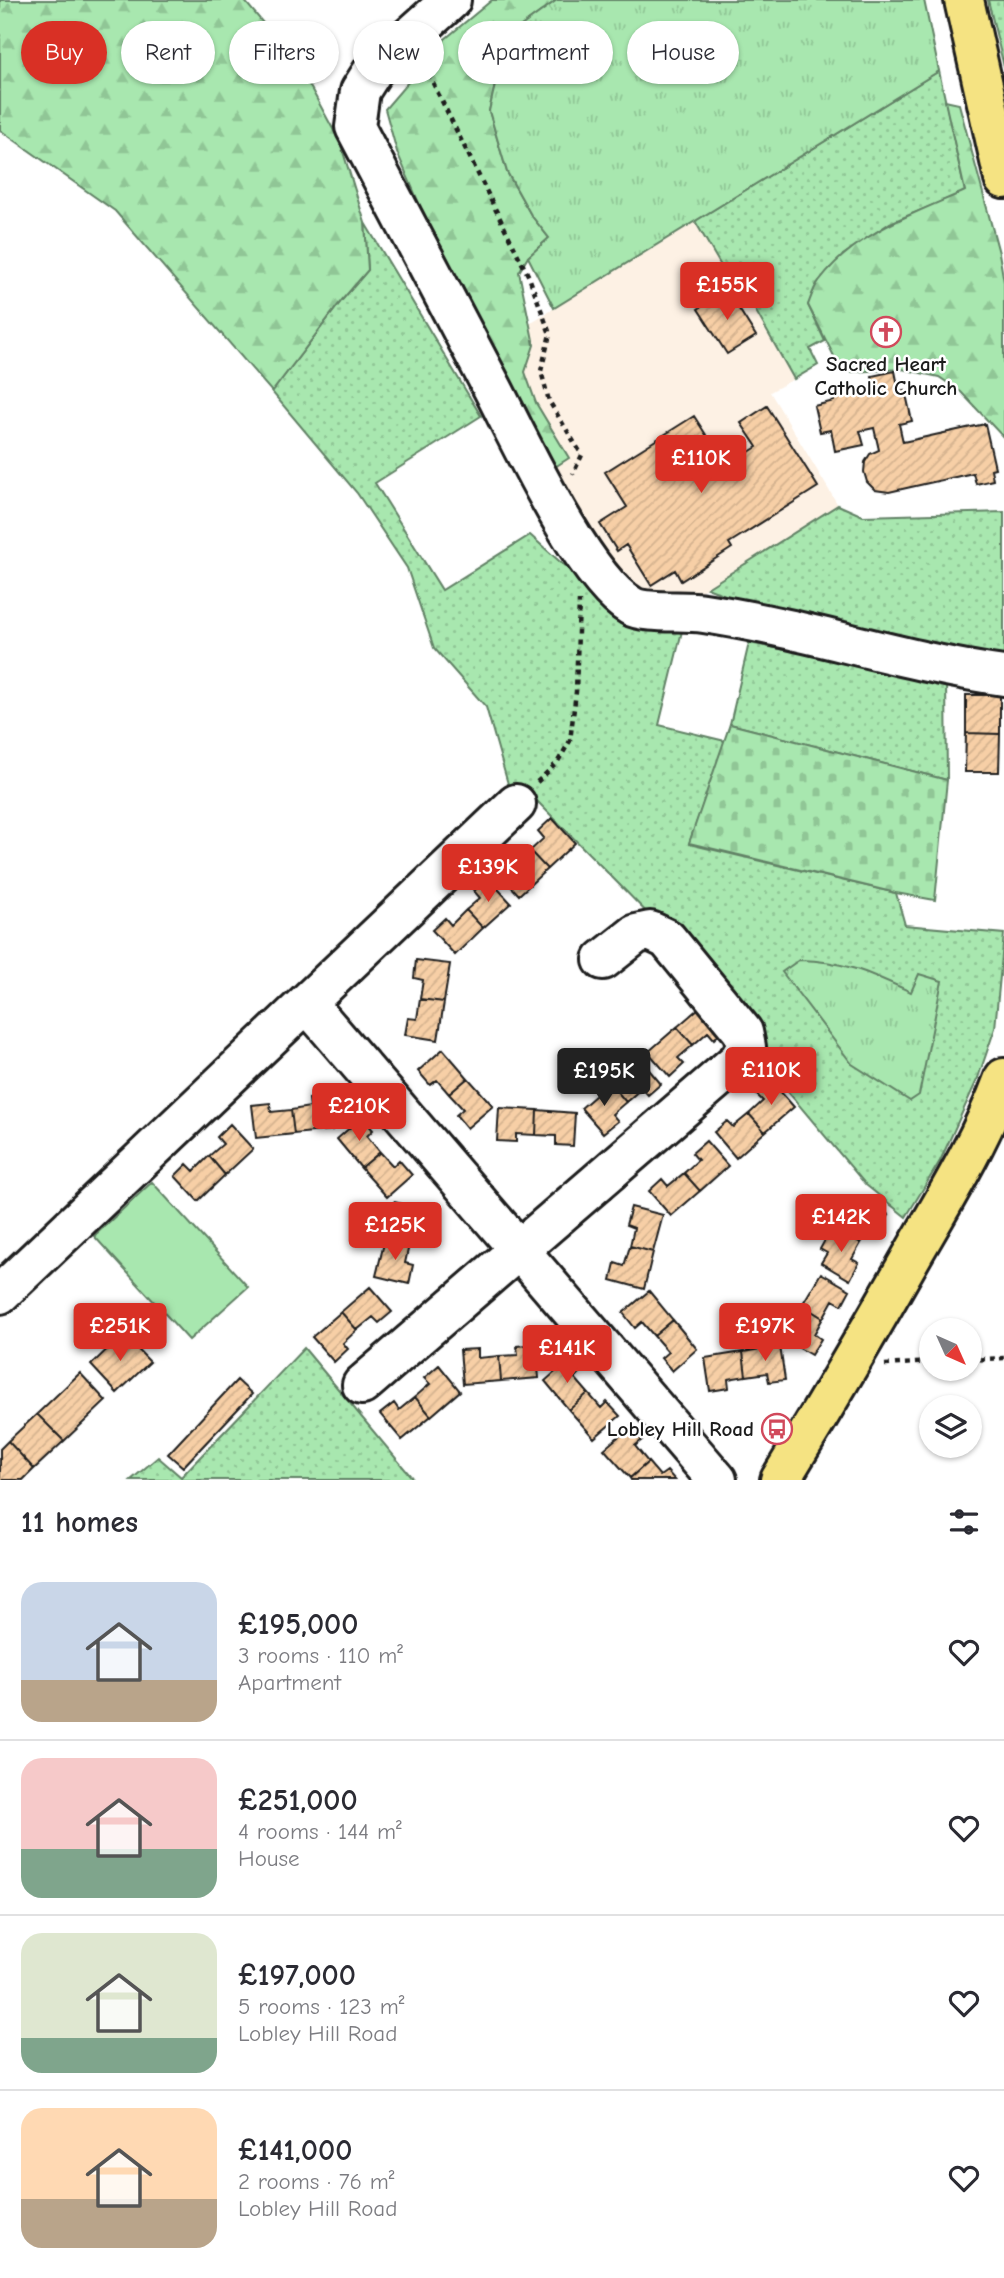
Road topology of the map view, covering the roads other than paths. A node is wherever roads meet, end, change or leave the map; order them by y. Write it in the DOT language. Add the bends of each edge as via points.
graph roads {
  1 [pos="451,0"];
  2 [pos="964,0"];
  3 [pos="1004,179"];
  4 [pos="1004,676"];
  5 [pos="516,804"];
  6 [pos="603,960"];
  7 [pos="307,1003"];
  8 [pos="1004,1078"];
  9 [pos="519,1250"];
  10 [pos="0,1294"];
  11 [pos="362,1385"];
  12 [pos="717,1480"];
  13 [pos="780,1480"];
  1 -- 4 [label="street" via="374,69 360,91 355,127 539,478 580,549 606,583 640,611 685,610 739,619 948,668"];
  2 -- 3 [label="highway"];
  5 -- 7 [label="street"];
  6 -- 9 [label="street" via="636,934 650,930 667,939 743,1032 746,1047 739,1060"];
  7 -- 9 [label="street"];
  7 -- 10 [label="street"];
  8 -- 13 [label="highway" via="960,1173"];
  9 -- 11 [label="street"];
  9 -- 12 [label="street"];
}
